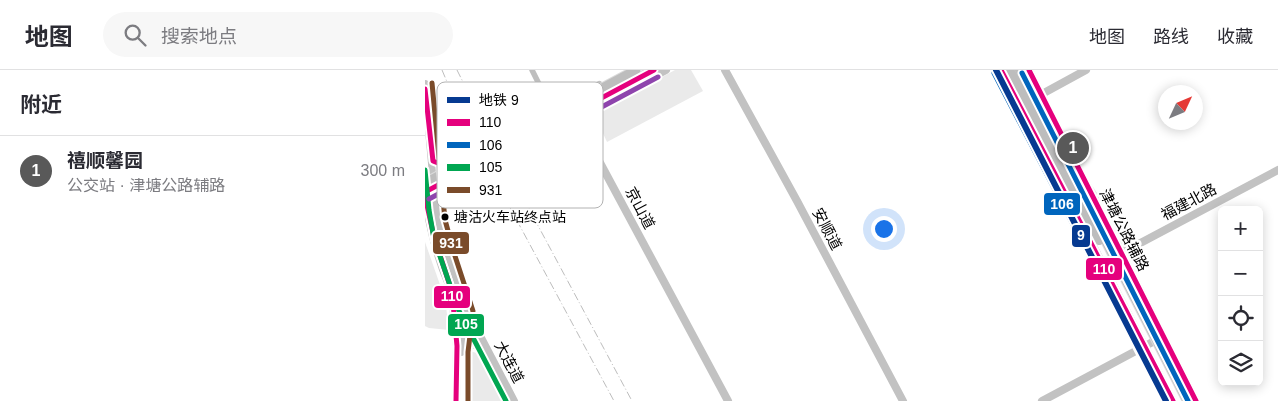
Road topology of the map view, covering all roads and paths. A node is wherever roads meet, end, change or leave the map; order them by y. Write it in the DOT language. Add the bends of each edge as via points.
graph roads {
  1 [pos="532,70"];
  2 [pos="627,70"];
  3 [pos="636,70"];
  4 [pos="654,70"];
  5 [pos="666,70"];
  6 [pos="725,70"];
  7 [pos="1001,70"];
  8 [pos="1009,70"];
  9 [pos="1020,70"];
  10 [pos="1029,70"];
  11 [pos="1085,70"];
  12 [pos="538,82"];
  13 [pos="603,83"];
  14 [pos="425,88"];
  15 [pos="603,88"];
  16 [pos="1042,94"];
  17 [pos="603,97"];
  18 [pos="603,104"];
  19 [pos="1057,152"];
  20 [pos="603,168"];
  21 [pos="1278,170"];
  22 [pos="1278,175"];
  23 [pos="437,177"];
  24 [pos="425,183"];
  25 [pos="437,186"];
  26 [pos="1076,188"];
  27 [pos="425,192"];
  28 [pos="425,196"];
  29 [pos="1093,198"];
  30 [pos="1076,211"];
  31 [pos="425,220"];
  32 [pos="433,237"];
  33 [pos="1114,240"];
  34 [pos="1129,270"];
  35 [pos="451,292"];
  36 [pos="466,309"];
  37 [pos="466,320"];
  38 [pos="1163,336"];
  39 [pos="1145,346"];
  40 [pos="461,351"];
  41 [pos="484,352"];
  42 [pos="456,401"];
  43 [pos="460,401"];
  44 [pos="510,401"];
  45 [pos="514,401"];
  46 [pos="728,401"];
  47 [pos="903,401"];
  48 [pos="1042,401"];
  49 [pos="1173,401"];
  50 [pos="1181,401"];
  51 [pos="1188,401"];
  52 [pos="1196,401"];
  1 -- 12 [label="street"];
  2 -- 13 [label="street"];
  3 -- 15 [label="main road, bridge"];
  4 -- 17 [label="main road, bridge"];
  5 -- 18 [label="street"];
  6 -- 47 [label="street, 安顺道"];
  7 -- 30 [label="street"];
  8 -- 19 [label="highway"];
  9 -- 19 [label="highway"];
  10 -- 16 [label="street, 津塘公路辅路"];
  11 -- 16 [label="street"];
  14 -- 36 [label="street" via="438,221"];
  16 -- 29 [label="street, 津塘公路辅路"];
  19 -- 26 [label="highway"];
  19 -- 29 [label="highway"];
  19 -- 30 [label="highway"];
  20 -- 46 [label="street, 京山道"];
  21 -- 33 [label="street, 福建北路" via="1131,248 1124,249"];
  22 -- 34 [label="street, 福建北路" via="1132,252 1128,258"];
  23 -- 24 [label="main road, bridge"];
  25 -- 27 [label="main road, bridge"];
  26 -- 50 [label="highway, bridge"];
  26 -- 51 [label="highway, bridge"];
  28 -- 32 [label="street"];
  29 -- 33 [label="street, 津塘公路辅路"];
  30 -- 39 [label="street"];
  31 -- 32 [label="street"];
  32 -- 35 [label="street"];
  33 -- 34 [label="street, 津塘公路辅路"];
  34 -- 38 [label="street, 津塘公路辅路"];
  35 -- 37 [label="street, 大连道"];
  35 -- 42 [label="street" via="457,346"];
  36 -- 37 [label="street"];
  36 -- 45 [label="street, 大连道"];
  37 -- 40 [label="street"];
  37 -- 41 [label="street, 大连道"];
  38 -- 39 [label="street"];
  38 -- 52 [label="street, 津塘公路辅路"];
  39 -- 48 [label="street"];
  39 -- 49 [label="street"];
  40 -- 41 [label="street" via="471,344"];
  40 -- 43 [label="street"];
  41 -- 44 [label="street, 大连道"];
}
